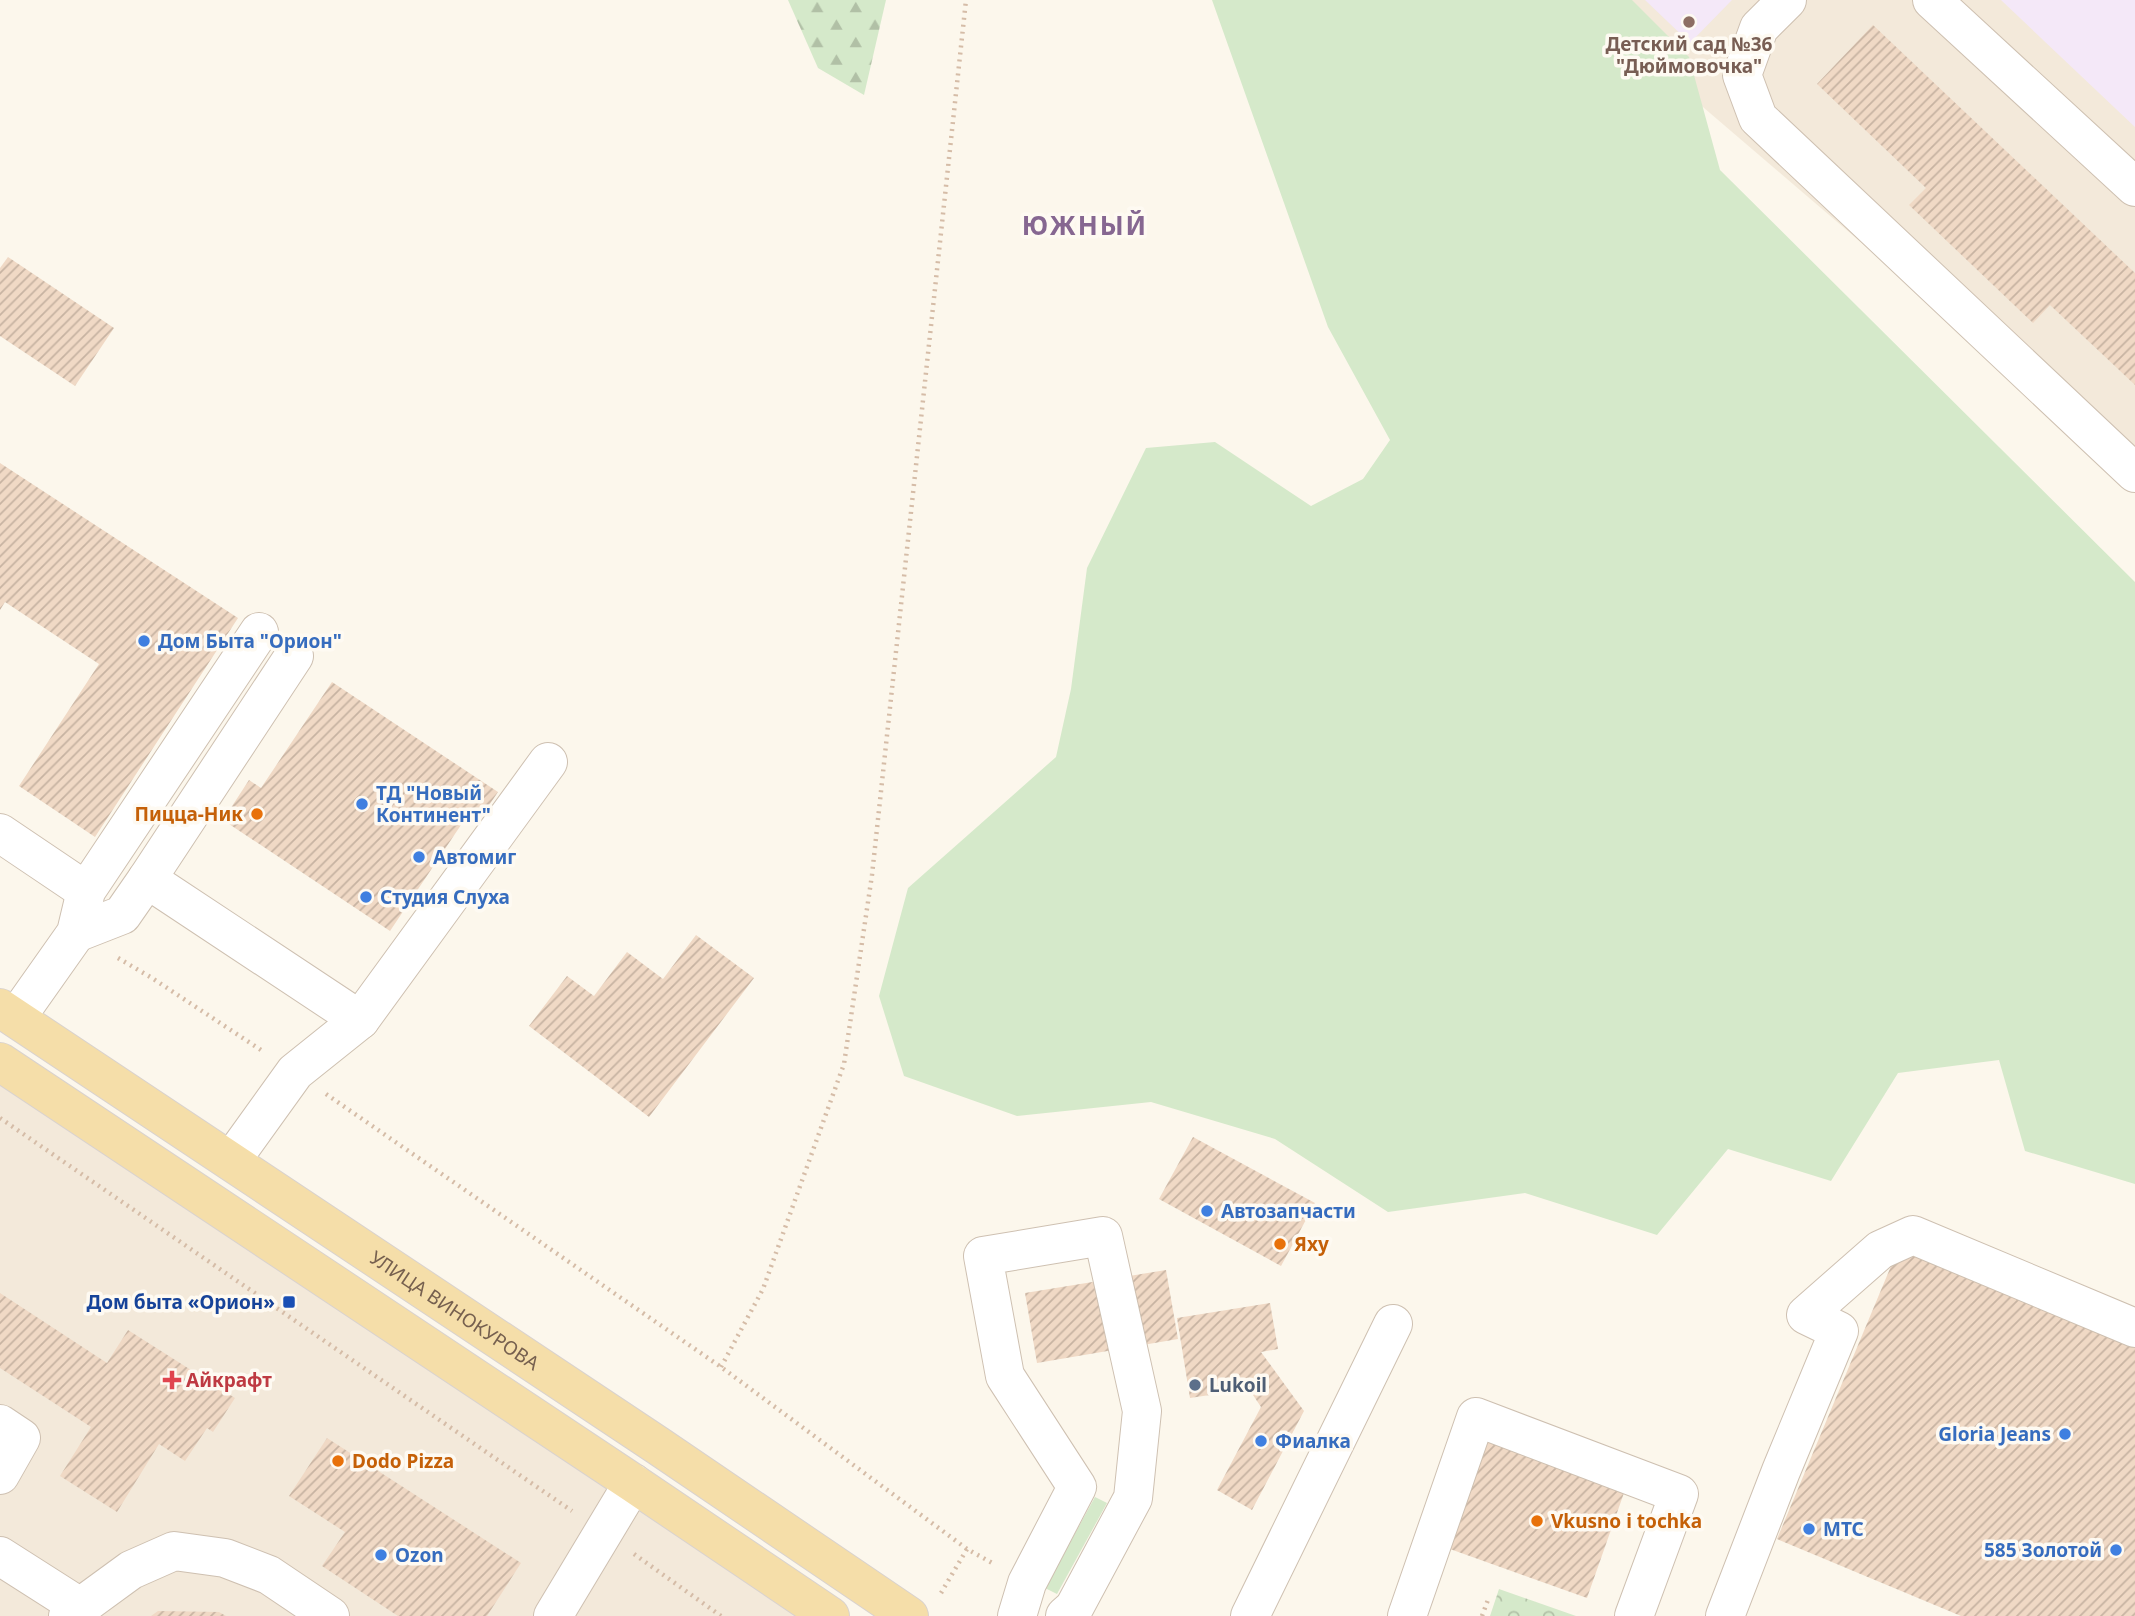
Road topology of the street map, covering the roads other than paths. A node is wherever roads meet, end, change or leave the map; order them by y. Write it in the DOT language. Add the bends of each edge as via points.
graph roads {
  1 [pos="1787,0"];
  2 [pos="1932,0"];
  3 [pos="2135,187"];
  4 [pos="2135,473"];
  5 [pos="260,632"];
  6 [pos="294,656"];
  7 [pos="548,762"];
  8 [pos="0,833"];
  9 [pos="147,879"];
  10 [pos="86,891"];
  11 [pos="76,933"];
  12 [pos="8,1013"];
  13 [pos="359,1020"];
  14 [pos="0,1062"];
  15 [pos="231,1161"];
  16 [pos="1393,1324"];
  17 [pos="2135,1328"];
  18 [pos="0,1424"];
  19 [pos="0,1475"];
  20 [pos="633,1483"];
  21 [pos="0,1556"];
  22 [pos="1022,1600"];
  23 [pos="74,1611"];
  24 [pos="330,1616"];
  25 [pos="553,1616"];
  26 [pos="830,1616"];
  27 [pos="909,1616"];
  28 [pos="1065,1616"];
  29 [pos="1250,1616"];
  30 [pos="1407,1616"];
  31 [pos="1634,1616"];
  32 [pos="1725,1616"];
  1 -- 4 [label="lane" via="1759,28 1742,75 1758,118"];
  2 -- 3 [label="lane"];
  5 -- 10 [label="lane"];
  6 -- 9 [label="lane"];
  7 -- 13 [label="lane"];
  8 -- 10 [label="lane"];
  9 -- 11 [label="lane" via="122,915"];
  9 -- 13 [label="lane"];
  10 -- 11 [label="lane"];
  11 -- 12 [label="lane"];
  12 -- 15 [label="main road, УЛИЦА ВИНОКУРОВА"];
  13 -- 15 [label="lane" via="295,1072"];
  14 -- 20 [label="main road"];
  15 -- 27 [label="main road, УЛИЦА ВИНОКУРОВА"];
  16 -- 29 [label="lane"];
  17 -- 32 [label="lane" via="1913,1235 1880,1250 1806,1315 1839,1331"];
  18 -- 19 [label="lane" via="21,1438"];
  20 -- 25 [label="lane"];
  20 -- 26 [label="main road"];
  21 -- 23 [label="lane"];
  22 -- 28 [label="lane" via="1077,1487 1005,1376 983,1256 1103,1236 1142,1410 1133,1498 1074,1608"];
  23 -- 24 [label="lane" via="131,1570 174,1551 225,1558 269,1576"];
  30 -- 31 [label="lane" via="1476,1417 1679,1494"];
}
